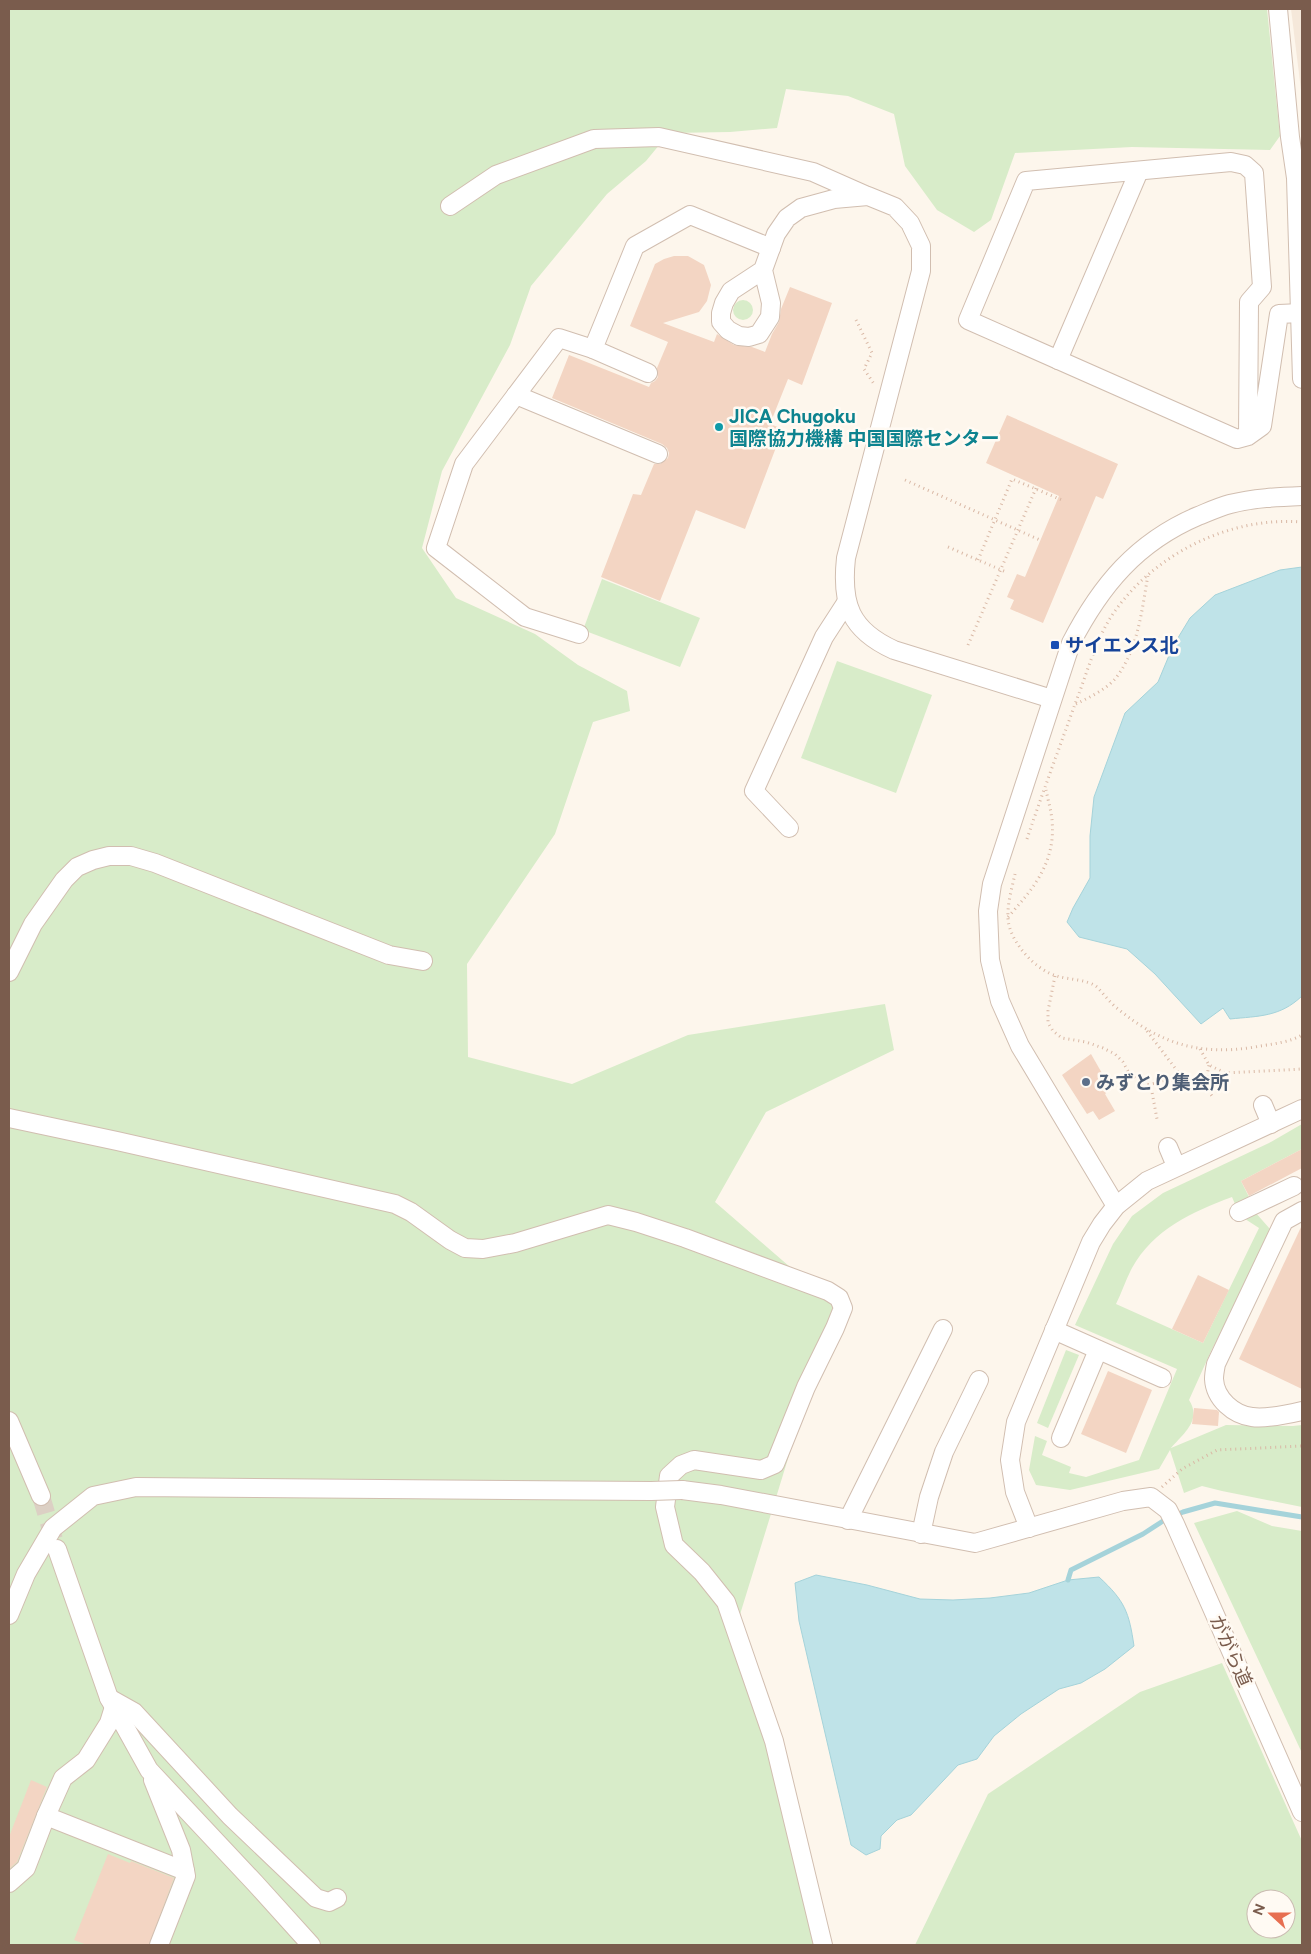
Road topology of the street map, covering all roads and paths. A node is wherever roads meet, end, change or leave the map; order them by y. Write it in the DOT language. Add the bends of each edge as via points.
graph roads {
  1 [pos="1278,9"];
  2 [pos="1139,171"];
  3 [pos="868,196"];
  4 [pos="450,206"];
  5 [pos="771,248"];
  6 [pos="763,270"];
  7 [pos="1301,313"];
  8 [pos="856,320"];
  9 [pos="593,349"];
  10 [pos="1058,360"];
  11 [pos="648,373"];
  12 [pos="1302,379"];
  13 [pos="878,388"];
  14 [pos="516,394"];
  15 [pos="1248,436"];
  16 [pos="658,454"];
  17 [pos="905,480"];
  18 [pos="1037,488"];
  19 [pos="1302,496"];
  20 [pos="1062,500"];
  21 [pos="995,520"];
  22 [pos="1302,522"];
  23 [pos="1018,530"];
  24 [pos="1040,540"];
  25 [pos="948,547"];
  26 [pos="978,560"];
  27 [pos="1001,570"];
  28 [pos="1006,572"];
  29 [pos="1148,575"];
  30 [pos="846,603"];
  31 [pos="578,634"];
  32 [pos="968,645"];
  33 [pos="1052,699"];
  34 [pos="1076,704"];
  35 [pos="1045,788"];
  36 [pos="789,828"];
  37 [pos="1026,843"];
  38 [pos="1016,872"];
  39 [pos="1008,917"];
  40 [pos="424,961"];
  41 [pos="9,972"];
  42 [pos="1055,976"];
  43 [pos="1146,1030"];
  44 [pos="1302,1035"];
  45 [pos="1200,1049"];
  46 [pos="1208,1065"];
  47 [pos="1302,1069"];
  48 [pos="1181,1076"];
  49 [pos="1148,1085"];
  50 [pos="1205,1086"];
  51 [pos="1212,1096"];
  52 [pos="1263,1105"];
  53 [pos="1302,1109"];
  54 [pos="9,1118"];
  55 [pos="1157,1119"];
  56 [pos="1271,1124"];
  57 [pos="1168,1147"];
  58 [pos="1176,1166"];
  59 [pos="1116,1206"];
  60 [pos="1302,1211"];
  61 [pos="1240,1212"];
  62 [pos="1284,1222"];
  63 [pos="943,1330"];
  64 [pos="1054,1330"];
  65 [pos="1098,1350"];
  66 [pos="1162,1378"];
  67 [pos="979,1380"];
  68 [pos="1302,1411"];
  69 [pos="9,1421"];
  70 [pos="1061,1438"];
  71 [pos="1302,1446"];
  72 [pos="41,1496"];
  73 [pos="1150,1497"];
  74 [pos="848,1520"];
  75 [pos="1030,1528"];
  76 [pos="921,1534"];
  77 [pos="57,1549"];
  78 [pos="9,1615"];
  79 [pos="112,1703"];
  80 [pos="150,1770"];
  81 [pos="1302,1812"];
  82 [pos="46,1816"];
  83 [pos="185,1871"];
  84 [pos="9,1883"];
  85 [pos="337,1898"];
  86 [pos="158,1945"];
  87 [pos="311,1945"];
  88 [pos="824,1945"];
  1 -- 7 [label="street" via="1296,178"];
  2 -- 10 [label="street"];
  2 -- 10 [label="street" via="1026,181 968,320"];
  2 -- 15 [label="street" via="1231,162 1245,165 1254,173 1262,286 1249,302"];
  3 -- 4 [label="street" via="813,172 660,138 622,138 594,139 496,175"];
  3 -- 5 [label="street" via="834,199 801,208 787,218"];
  3 -- 30 [label="street" via="895,206 910,223 921,246 921,271 846,558"];
  5 -- 6 [label="street"];
  5 -- 9 [label="street" via="690,215 635,246"];
  7 -- 12 [label="street"];
  7 -- 15 [label="street" via="1279,314 1262,426"];
  8 -- 13 [label="path" via="872,353 864,369"];
  9 -- 11 [label="street"];
  9 -- 14 [label="street" via="559,338"];
  10 -- 15 [label="street" via="1237,439"];
  14 -- 16 [label="street"];
  14 -- 31 [label="street" via="464,464 436,548 525,617"];
  17 -- 21 [label="path"];
  18 -- 20 [label="path"];
  18 -- 21 [label="path" via="1012,479"];
  18 -- 23 [label="path"];
  19 -- 33 [label="street" via="1267,497 1229,504 1177,525 1132,556 1086,614 1071,643"];
  21 -- 23 [label="path"];
  21 -- 26 [label="path"];
  22 -- 29 [label="path" via="1286,520 1221,532 1177,552"];
  23 -- 24 [label="path"];
  23 -- 27 [label="path"];
  25 -- 26 [label="path"];
  26 -- 27 [label="path"];
  27 -- 28 [label="path"];
  27 -- 32 [label="path"];
  29 -- 34 [label="path" via="1109,621 1095,647"];
  29 -- 34 [label="path" via="1140,623 1125,664 1103,689"];
  30 -- 33 [label="street" via="860,626 881,644"];
  30 -- 36 [label="street" via="824,637 754,791"];
  33 -- 59 [label="street" via="992,884 988,911 990,960 1000,1001 1020,1046"];
  34 -- 35 [label="path"];
  35 -- 37 [label="path"];
  35 -- 39 [label="path" via="1052,821 1046,867 1038,882"];
  38 -- 39 [label="path"];
  39 -- 42 [label="path" via="1010,929 1025,954 1035,965"];
  40 -- 41 [label="street" via="389,955 155,863 130,856 109,856 77,867 64,880 33,924"];
  42 -- 43 [label="path" via="1096,986 1117,1008"];
  42 -- 49 [label="path" via="1048,1011 1048,1023 1053,1031 1062,1038 1086,1042 1115,1054 1129,1073"];
  43 -- 45 [label="path"];
  43 -- 48 [label="path"];
  44 -- 45 [label="path" via="1293,1040 1244,1048"];
  45 -- 46 [label="path"];
  46 -- 47 [label="path" via="1224,1073"];
  46 -- 50 [label="path"];
  48 -- 49 [label="path"];
  48 -- 50 [label="path" via="1195,1079"];
  49 -- 55 [label="path"];
  50 -- 51 [label="path"];
  52 -- 56 [label="street"];
  53 -- 56 [label="street"];
  54 -- 88 [label="street" via="395,1204 465,1248 516,1243 608,1215 685,1238 828,1291 839,1298 842,1308 835,1328 774,1464 761,1470 694,1460 681,1465 670,1476 665,1507 674,1545 726,1602 774,1740"];
  56 -- 58 [label="street"];
  57 -- 58 [label="street"];
  58 -- 59 [label="street" via="1147,1181"];
  59 -- 64 [label="street" via="1091,1242"];
  60 -- 62 [label="street"];
  61 -- 62 [label="street" via="1294,1186"];
  62 -- 68 [label="street" via="1216,1364 1214,1378 1216,1390 1235,1412 1253,1418"];
  63 -- 74 [label="street"];
  64 -- 65 [label="street"];
  64 -- 75 [label="street" via="1016,1422 1010,1460 1015,1492"];
  65 -- 66 [label="street"];
  65 -- 70 [label="street"];
  67 -- 76 [label="street" via="944,1452"];
  69 -- 72 [label="street"];
  71 -- 73 [label="path" via="1217,1450 1182,1469"];
  73 -- 75 [label="street" via="1123,1501"];
  73 -- 81 [label="street, ががら道" via="1171,1517"];
  74 -- 76 [label="street"];
  74 -- 78 [label="street, bridge" via="682,1490 136,1487 94,1496 53,1528 26,1574"];
  75 -- 76 [label="street" via="975,1543"];
  77 -- 79 [label="street"];
  79 -- 80 [label="street"];
  79 -- 82 [label="street" via="110,1723 86,1760 63,1778"];
  79 -- 85 [label="street" via="134,1712 230,1816 316,1898 329,1902"];
  80 -- 83 [label="street" via="181,1850"];
  80 -- 87 [label="street"];
  82 -- 83 [label="street"];
  82 -- 84 [label="street" via="26,1868"];
  83 -- 86 [label="street" via="186,1876"];
}
